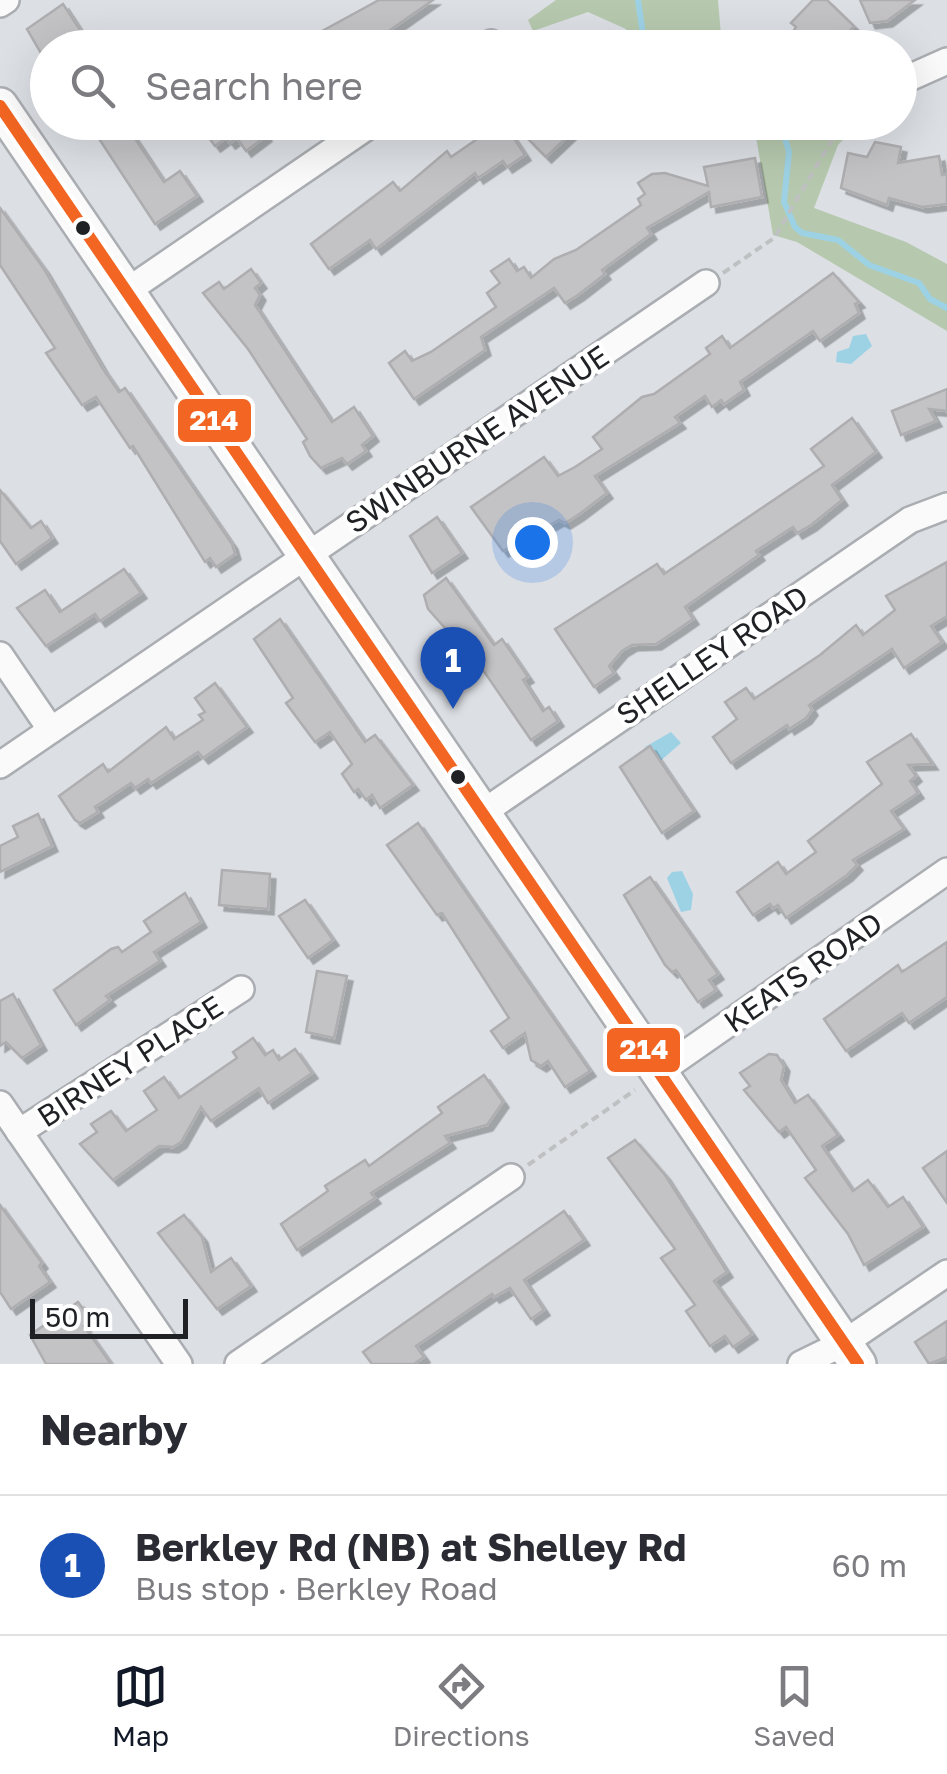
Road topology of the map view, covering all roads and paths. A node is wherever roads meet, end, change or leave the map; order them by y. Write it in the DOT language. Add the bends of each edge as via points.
graph roads {
  1 [pos="947,60"];
  2 [pos="917,74"];
  3 [pos="0,106"];
  4 [pos="348,140"];
  5 [pos="832,140"];
  6 [pos="706,282"];
  7 [pos="126,291"];
  8 [pos="947,506"];
  9 [pos="306,557"];
  10 [pos="0,655"];
  11 [pos="51,730"];
  12 [pos="0,765"];
  13 [pos="482,813"];
  14 [pos="947,871"];
  15 [pos="241,989"];
  16 [pos="659,1072"];
  17 [pos="0,1104"];
  18 [pos="19,1132"];
  19 [pos="511,1177"];
  20 [pos="947,1273"];
  21 [pos="851,1354"];
  22 [pos="179,1364"];
  23 [pos="238,1364"];
  24 [pos="801,1364"];
  1 -- 2 [label="street"];
  3 -- 7 [label="street"];
  4 -- 7 [label="street"];
  5 -- 6 [label="path" via="774,238"];
  6 -- 9 [label="street, SWINBURNE AVENUE"];
  7 -- 9 [label="street"];
  8 -- 13 [label="street, SHELLEY ROAD" via="910,520"];
  9 -- 11 [label="street, SWINBURNE AVENUE"];
  9 -- 13 [label="street"];
  10 -- 11 [label="street"];
  11 -- 12 [label="street, SWINBURNE AVENUE"];
  13 -- 16 [label="street"];
  14 -- 16 [label="street, KEATS ROAD"];
  15 -- 18 [label="street, BIRNEY PLACE"];
  16 -- 19 [label="path"];
  16 -- 21 [label="street"];
  17 -- 18 [label="street"];
  18 -- 22 [label="street"];
  19 -- 23 [label="street"];
  20 -- 21 [label="street"];
  21 -- 24 [label="street"];
}
